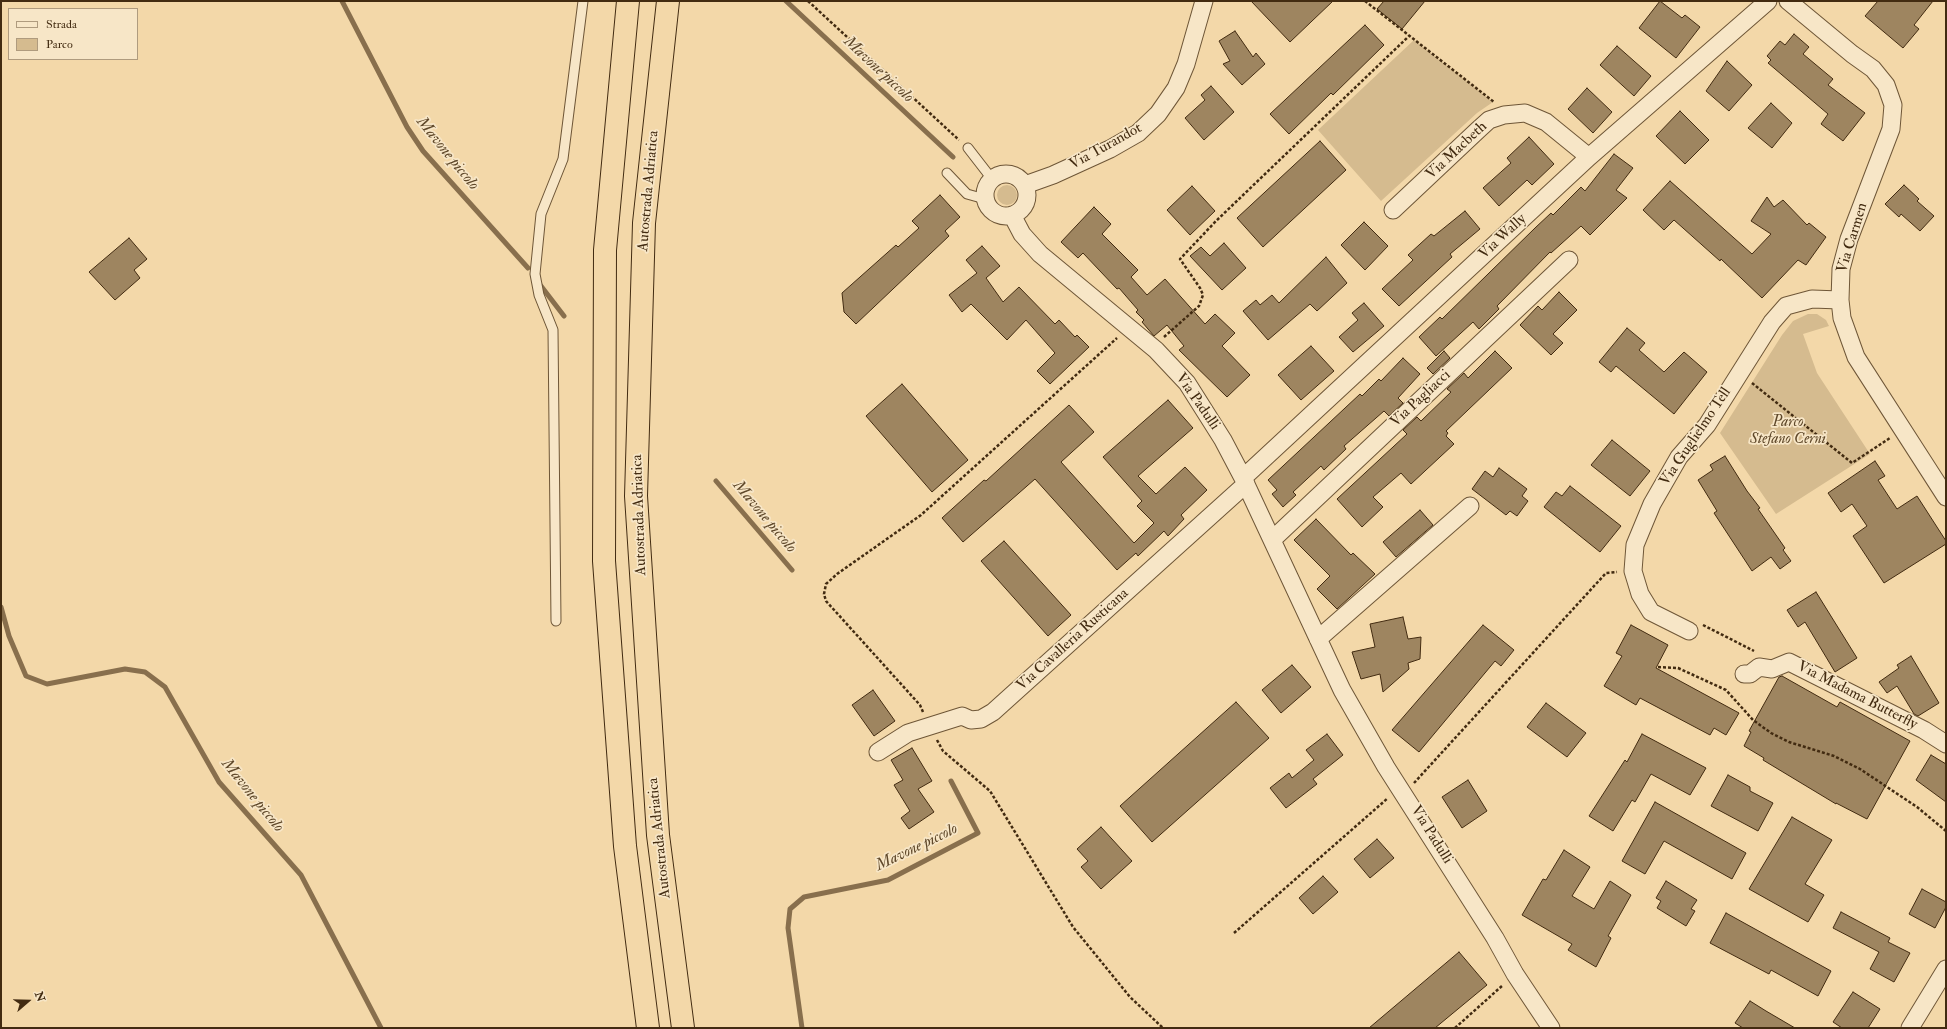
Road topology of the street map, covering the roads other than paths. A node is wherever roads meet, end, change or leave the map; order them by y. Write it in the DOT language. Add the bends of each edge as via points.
graph roads {
  1 [pos="583,1"];
  2 [pos="628,1"];
  3 [pos="668,1"];
  4 [pos="1204,1"];
  5 [pos="1768,1"];
  6 [pos="1788,1"];
  7 [pos="968,148"];
  8 [pos="1588,157"];
  9 [pos="947,173"];
  10 [pos="992,179"];
  11 [pos="1025,185"];
  12 [pos="986,199"];
  13 [pos="1393,210"];
  14 [pos="1012,215"];
  15 [pos="1569,260"];
  16 [pos="1840,300"];
  17 [pos="1245,481"];
  18 [pos="1946,496"];
  19 [pos="1470,506"];
  20 [pos="1273,539"];
  21 [pos="556,621"];
  22 [pos="1689,631"];
  23 [pos="1318,639"];
  24 [pos="1744,674"];
  25 [pos="1946,744"];
  26 [pos="878,752"];
  27 [pos="1946,969"];
  28 [pos="648,1028"];
  29 [pos="683,1028"];
  30 [pos="1551,1028"];
  31 [pos="1910,1028"];
  1 -- 21 [label="lane" via="563,159 541,214 535,274 539,296 553,330"];
  2 -- 28 [label="highway" via="605,250 604,561 625,846"];
  3 -- 29 [label="highway, Autostrada Adriatica" via="644,223 636,496 658,835"];
  4 -- 11 [label="street, Via Turandot" via="1186,64 1176,88 1158,114 1138,133 1110,148 1053,175"];
  5 -- 8 [label="street, Via Wally"];
  6 -- 16 [label="street, Via Carmen" via="1873,69 1886,86 1893,105 1891,129 1847,245 1841,269"];
  7 -- 10 [label="lane"];
  8 -- 13 [label="street, Via Macbeth" via="1546,122 1525,113 1504,115 1489,120"];
  8 -- 17 [label="street, Via Wally"];
  9 -- 12 [label="lane" via="966,194"];
  10 -- 11 [label="street" via="1010,174"];
  10 -- 12 [label="street" via="986,188"];
  11 -- 14 [label="street" via="1027,199 1024,206"];
  12 -- 14 [label="street" via="994,212"];
  14 -- 17 [label="street, Via Padulli" via="1022,234 1040,254 1156,350 1187,383 1224,440"];
  15 -- 20 [label="street, Via Pagliacci"];
  16 -- 18 [label="street, Via Carmen" via="1842,318 1856,357"];
  16 -- 22 [label="street, Via Guglielmo Tell" via="1812,299 1786,306 1772,322 1707,425 1679,457 1652,504 1635,545 1633,571 1640,594 1651,612"];
  17 -- 20 [label="street, Via Padulli"];
  17 -- 26 [label="street, Via Cavalleria Rusticana" via="992,712 981,719 971,720 962,716 930,725 908,733"];
  19 -- 23 [label="street"];
  20 -- 23 [label="street, Via Padulli"];
  23 -- 30 [label="street, Via Padulli" via="1342,690 1386,767"];
  24 -- 25 [label="street, Via Madama Butterfly" via="1750,674 1759,667 1772,669 1789,662 1924,730"];
  27 -- 31 [label="street"];
}
